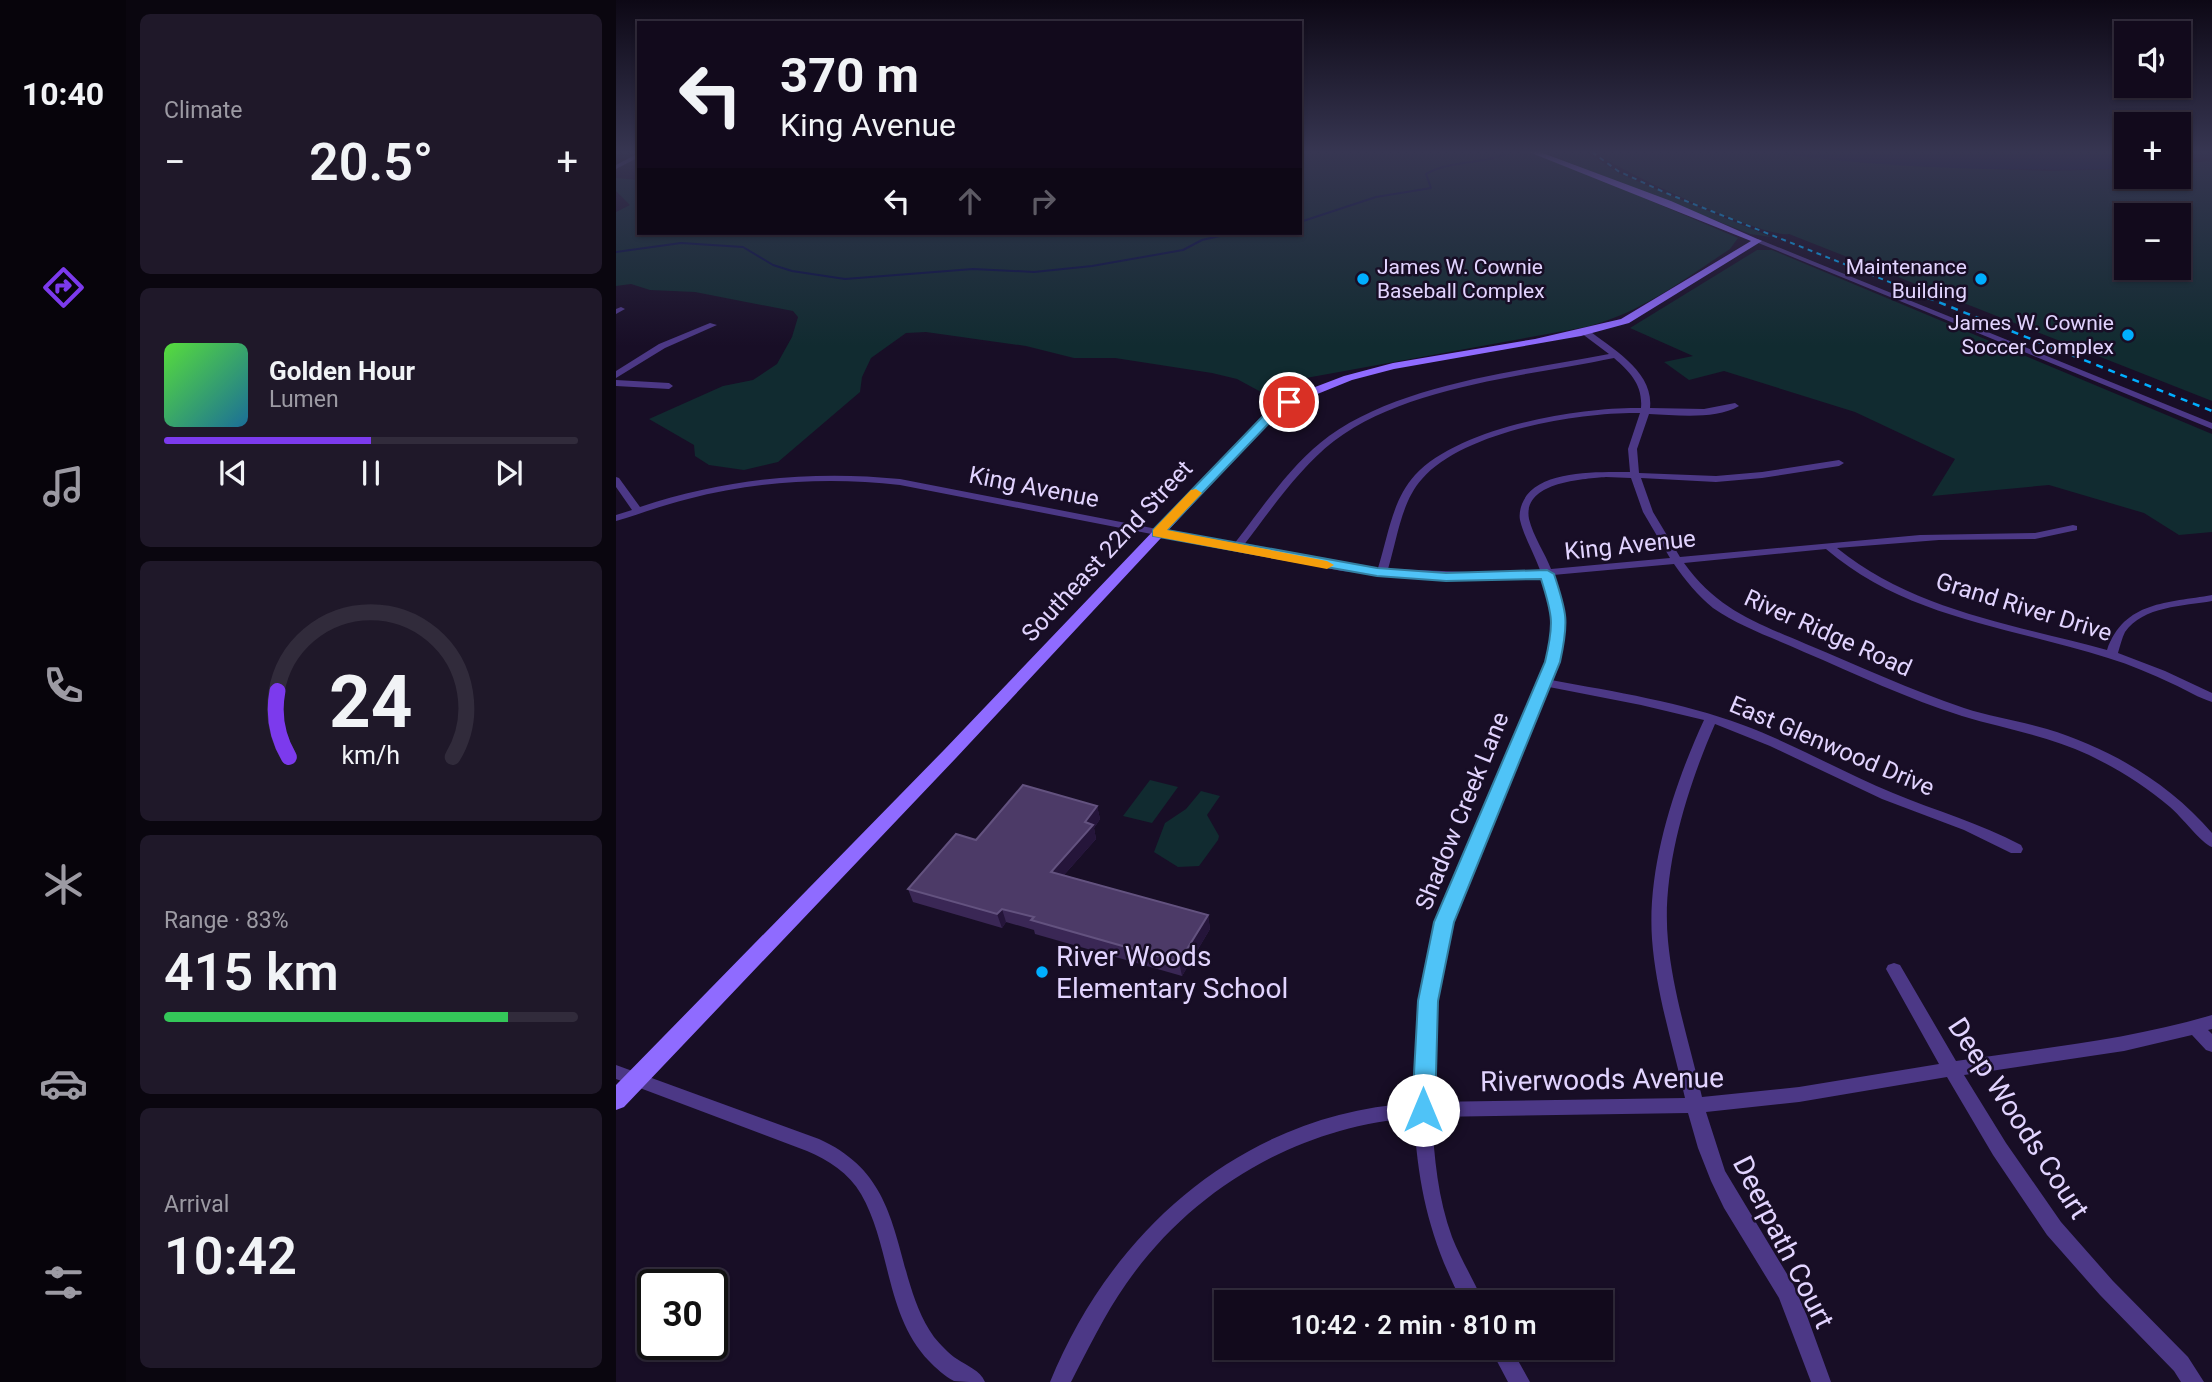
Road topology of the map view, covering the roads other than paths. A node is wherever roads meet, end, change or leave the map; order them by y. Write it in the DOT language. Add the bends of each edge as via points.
graph roads {
  1 [pos="1700,216"];
  2 [pos="1758,241"];
  3 [pos="713,325"];
  4 [pos="1584,331"];
  5 [pos="1613,356"];
  6 [pos="616,375"];
  7 [pos="616,383"];
  8 [pos="669,386"];
  9 [pos="1735,405"];
  10 [pos="1645,412"];
  11 [pos="2212,426"];
  12 [pos="1839,463"];
  13 [pos="1635,477"];
  14 [pos="616,481"];
  15 [pos="637,510"];
  16 [pos="616,518"];
  17 [pos="2073,528"];
  18 [pos="1157,533"];
  19 [pos="1830,547"];
  20 [pos="1236,548"];
  21 [pos="1677,560"];
  22 [pos="1382,573"];
  23 [pos="1547,574"];
  24 [pos="2212,598"];
  25 [pos="2111,655"];
  26 [pos="1543,682"];
  27 [pos="2212,698"];
  28 [pos="1711,718"];
  29 [pos="2212,842"];
  30 [pos="2016,849"];
  31 [pos="1894,969"];
  32 [pos="2204,1025"];
  33 [pos="2212,1045"];
  34 [pos="1951,1069"];
  35 [pos="616,1072"];
  36 [pos="636,1079"];
  37 [pos="616,1100"];
  38 [pos="1696,1105"];
  39 [pos="1423,1110"];
  40 [pos="1467,1290"];
  41 [pos="1507,1360"];
  42 [pos="975,1382"];
  43 [pos="1060,1382"];
  44 [pos="1520,1382"];
  45 [pos="1821,1382"];
  46 [pos="2194,1382"];
  1 -- 2 [label="street"];
  2 -- 4 [label="street, Southeast 22nd Street" via="1640,314"];
  2 -- 11 [label="street"];
  3 -- 6 [label="street" via="662,346"];
  4 -- 5 [label="street, River Ridge Road"];
  4 -- 18 [label="street, Southeast 22nd Street" via="1320,386 1267,418"];
  5 -- 10 [label="street, River Ridge Road" via="1641,380"];
  5 -- 20 [label="street" via="1452,388 1384,409 1350,426 1313,455"];
  7 -- 8 [label="street"];
  9 -- 10 [label="street" via="1707,412"];
  10 -- 13 [label="street, River Ridge Road" via="1632,453"];
  10 -- 22 [label="street" via="1612,411 1567,418 1478,439 1431,464 1410,489"];
  12 -- 13 [label="street, Shadow Creek Lane" via="1718,479"];
  13 -- 21 [label="street, River Ridge Road"];
  13 -- 23 [label="street, Shadow Creek Lane" via="1568,478 1532,493 1524,518"];
  14 -- 15 [label="street"];
  15 -- 16 [label="street, King Avenue"];
  15 -- 18 [label="street, King Avenue" via="758,482 856,477"];
  17 -- 19 [label="street, King Avenue" via="2034,536 1922,538"];
  18 -- 20 [label="street, King Avenue"];
  18 -- 36 [label="street, Southeast 22nd Street"];
  19 -- 21 [label="street, King Avenue"];
  19 -- 25 [label="street, Grand River Drive" via="1845,563 1873,580 1931,603 1994,625"];
  20 -- 22 [label="street, King Avenue"];
  21 -- 23 [label="street, King Avenue"];
  21 -- 29 [label="street, River Ridge Road" via="1707,597 1761,629 1958,710 2047,734 2099,755 2169,799"];
  22 -- 23 [label="street, King Avenue" via="1457,577"];
  23 -- 26 [label="street, Shadow Creek Lane" via="1560,629"];
  24 -- 25 [label="street" via="2135,617 2122,629"];
  25 -- 27 [label="street, Grand River Drive"];
  26 -- 28 [label="street, East Glenwood Drive"];
  26 -- 39 [label="street, Shadow Creek Lane" via="1444,922 1428,1001"];
  28 -- 30 [label="street, East Glenwood Drive"];
  28 -- 38 [label="street, Deerpath Court" via="1687,777 1666,864 1659,923 1662,958"];
  31 -- 34 [label="street, Deep Woods Court"];
  32 -- 33 [label="street"];
  32 -- 34 [label="street, Riverwoods Avenue"];
  34 -- 38 [label="street, Riverwoods Avenue" via="1798,1096"];
  34 -- 46 [label="street, Deep Woods Court" via="2070,1248"];
  35 -- 36 [label="street"];
  36 -- 37 [label="street, Southeast 22nd Street"];
  36 -- 42 [label="street" via="813,1145 852,1169 867,1187 878,1212 915,1325 947,1365"];
  38 -- 39 [label="street, Riverwoods Avenue"];
  38 -- 45 [label="street, Deerpath Court" via="1715,1171 1779,1280"];
  39 -- 40 [label="street, Shadow Creek Lane" via="1437,1217"];
  39 -- 43 [label="street, Riverwoods Avenue" via="1324,1127 1264,1152 1217,1181 1152,1237 1122,1274"];
  41 -- 44 [label="street"];
}
